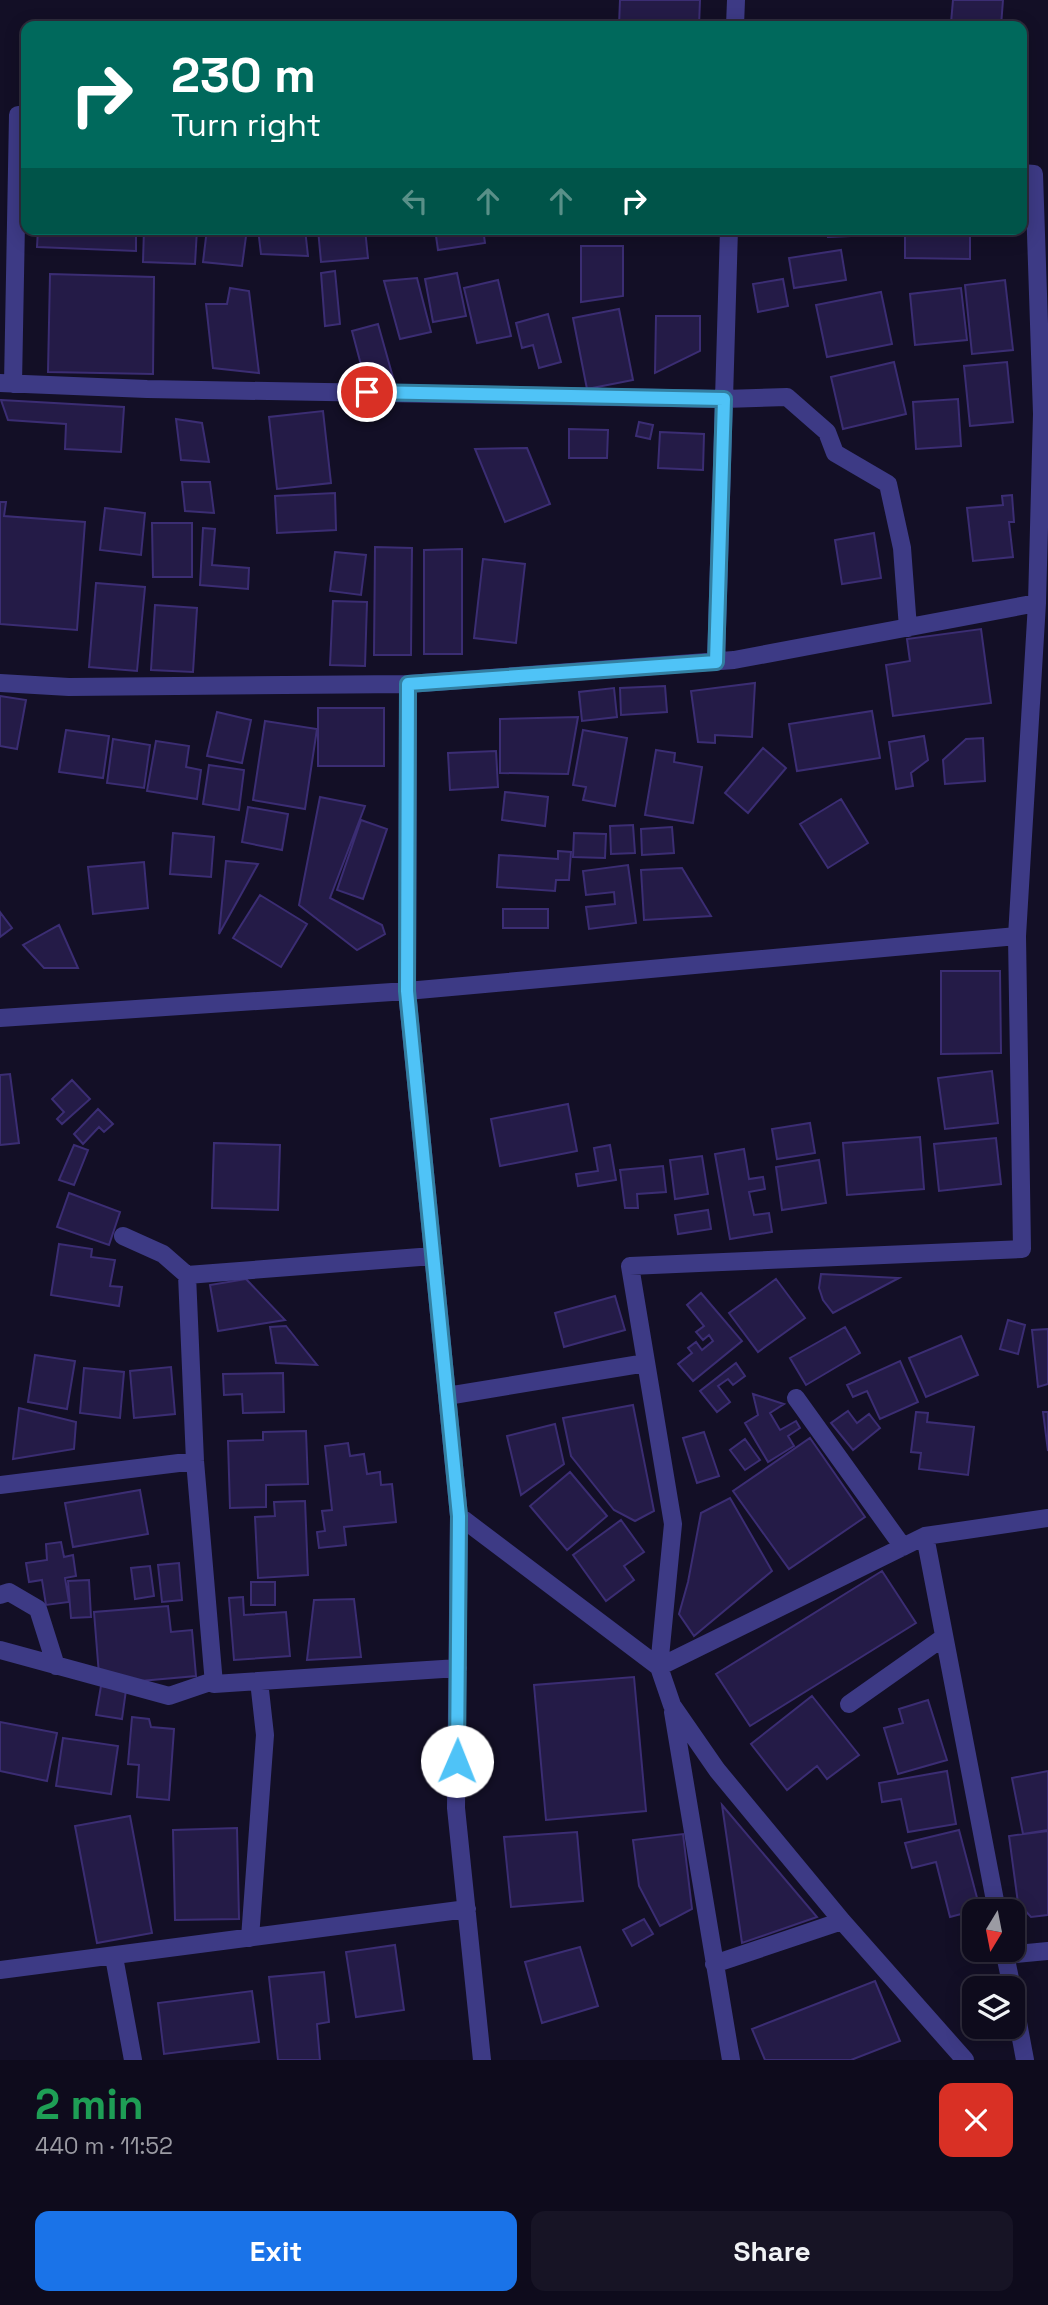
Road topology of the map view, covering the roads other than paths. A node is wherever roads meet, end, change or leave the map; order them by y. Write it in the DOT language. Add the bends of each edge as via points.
graph roads {
  1 [pos="736,0"];
  2 [pos="735,21"];
  3 [pos="21,115"];
  4 [pos="1027,173"];
  5 [pos="729,235"];
  6 [pos="6,384"];
  7 [pos="724,399"];
  8 [pos="1045,414"];
  9 [pos="1037,603"];
  10 [pos="908,628"];
  11 [pos="716,662"];
  12 [pos="0,683"];
  13 [pos="408,684"];
  14 [pos="1017,936"];
  15 [pos="407,991"];
  16 [pos="0,1018"];
  17 [pos="122,1236"];
  18 [pos="433,1256"];
  19 [pos="187,1275"];
  20 [pos="646,1363"];
  21 [pos="447,1396"];
  22 [pos="796,1398"];
  23 [pos="195,1461"];
  24 [pos="0,1485"];
  25 [pos="459,1516"];
  26 [pos="1048,1518"];
  27 [pos="925,1536"];
  28 [pos="904,1547"];
  29 [pos="0,1595"];
  30 [pos="944,1637"];
  31 [pos="0,1650"];
  32 [pos="56,1666"];
  33 [pos="659,1667"];
  34 [pos="458,1668"];
  35 [pos="214,1681"];
  36 [pos="259,1681"];
  37 [pos="849,1704"];
  38 [pos="672,1705"];
  39 [pos="995,1899"];
  40 [pos="467,1909"];
  41 [pos="842,1921"];
  42 [pos="250,1938"];
  43 [pos="1048,1951"];
  44 [pos="1026,1952"];
  45 [pos="114,1957"];
  46 [pos="714,1964"];
  47 [pos="0,1970"];
  48 [pos="1021,2039"];
  49 [pos="133,2060"];
  50 [pos="482,2060"];
  51 [pos="731,2060"];
  52 [pos="965,2060"];
  53 [pos="1025,2060"];
  1 -- 2 [label="street"];
  3 -- 6 [label="street"];
  4 -- 8 [label="street" via="1034,174"];
  5 -- 7 [label="street"];
  6 -- 7 [label="street"];
  7 -- 10 [label="street" via="787,397 827,432 835,453 888,484 902,548"];
  7 -- 11 [label="street"];
  8 -- 9 [label="street"];
  9 -- 10 [label="street"];
  9 -- 14 [label="street"];
  10 -- 11 [label="street"];
  11 -- 13 [label="street"];
  12 -- 13 [label="street" via="69,687"];
  13 -- 15 [label="street"];
  14 -- 15 [label="street"];
  14 -- 20 [label="street" via="1022,1249 630,1266"];
  15 -- 16 [label="street"];
  15 -- 18 [label="street"];
  17 -- 19 [label="street" via="163,1254"];
  18 -- 19 [label="street"];
  18 -- 21 [label="street"];
  19 -- 23 [label="street"];
  20 -- 21 [label="street"];
  20 -- 33 [label="street" via="673,1524"];
  21 -- 25 [label="street"];
  22 -- 28 [label="street"];
  23 -- 24 [label="street"];
  23 -- 35 [label="street"];
  25 -- 33 [label="street"];
  25 -- 34 [label="street"];
  26 -- 27 [label="street"];
  27 -- 28 [label="street"];
  27 -- 30 [label="street"];
  28 -- 33 [label="street"];
  29 -- 32 [label="street" via="9,1592 38,1609"];
  30 -- 37 [label="street"];
  30 -- 39 [label="street"];
  31 -- 32 [label="street"];
  32 -- 35 [label="street" via="169,1696"];
  33 -- 38 [label="street"];
  34 -- 36 [label="street"];
  34 -- 40 [label="street" via="456,1808"];
  35 -- 36 [label="street"];
  36 -- 42 [label="street" via="265,1735"];
  38 -- 41 [label="street" via="717,1770"];
  38 -- 46 [label="street"];
  40 -- 42 [label="street"];
  40 -- 50 [label="street"];
  41 -- 46 [label="street"];
  41 -- 52 [label="street"];
  42 -- 45 [label="street"];
  43 -- 44 [label="street"];
  45 -- 47 [label="street"];
  45 -- 49 [label="street"];
  46 -- 51 [label="street"];
  48 -- 53 [label="street"];
}
